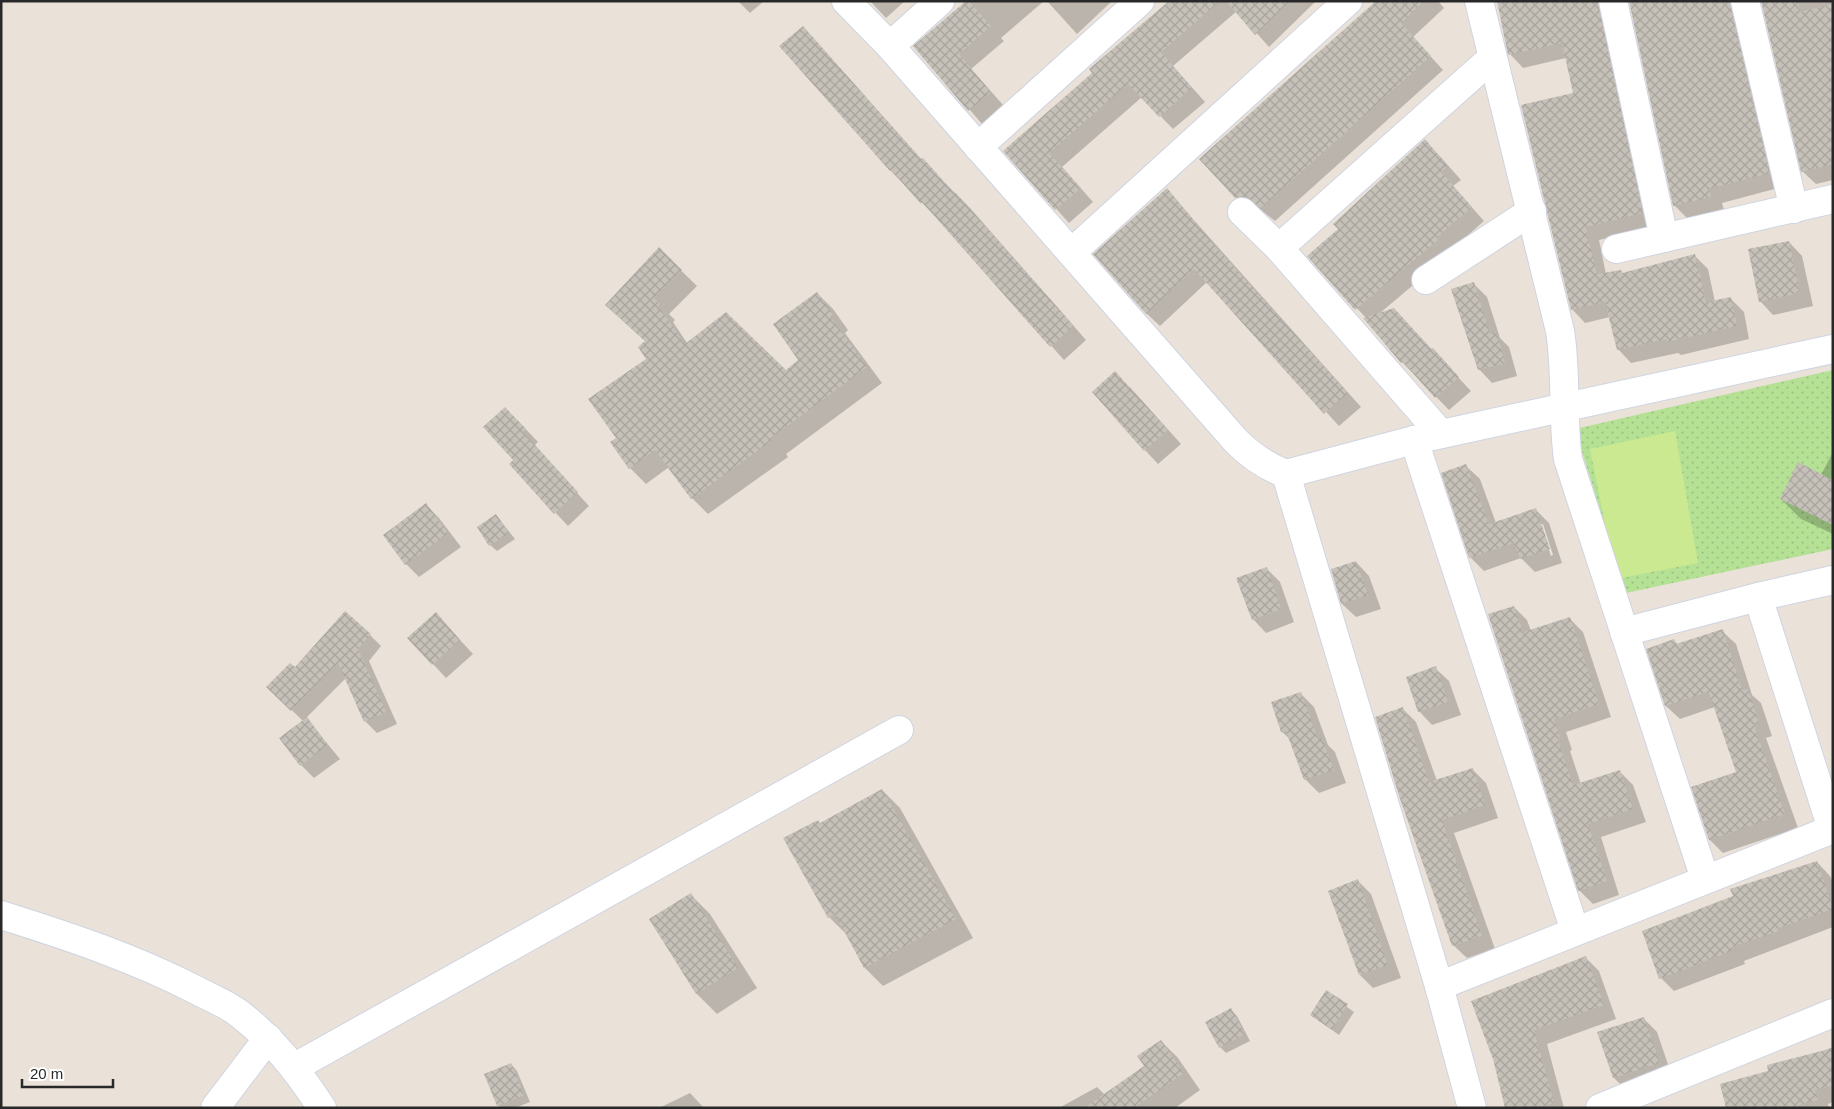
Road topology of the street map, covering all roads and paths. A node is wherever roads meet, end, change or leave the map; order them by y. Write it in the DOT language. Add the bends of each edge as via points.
graph roads {
  1 [pos="846,1"];
  2 [pos="940,1"];
  3 [pos="1140,1"];
  4 [pos="1348,1"];
  5 [pos="1479,1"];
  6 [pos="1612,1"];
  7 [pos="1745,1"];
  8 [pos="890,46"];
  9 [pos="1492,58"];
  10 [pos="978,147"];
  11 [pos="1833,199"];
  12 [pos="1794,209"];
  13 [pos="1532,211"];
  14 [pos="1242,212"];
  15 [pos="1664,238"];
  16 [pos="1279,248"];
  17 [pos="1616,250"];
  18 [pos="1072,252"];
  19 [pos="1426,280"];
  20 [pos="1833,349"];
  21 [pos="1564,409"];
  22 [pos="1441,434"];
  23 [pos="1414,440"];
  24 [pos="1286,474"];
  25 [pos="1833,580"];
  26 [pos="1758,596"];
  27 [pos="1624,632"];
  28 [pos="899,730"];
  29 [pos="1832,829"];
  30 [pos="1705,879"];
  31 [pos="1,915"];
  32 [pos="1575,931"];
  33 [pos="1439,986"];
  34 [pos="1833,1013"];
  35 [pos="268,1038"];
  36 [pos="295,1067"];
  37 [pos="215,1108"];
  38 [pos="322,1108"];
  39 [pos="1472,1108"];
  40 [pos="1600,1108"];
  1 -- 8 [label="street"];
  2 -- 8 [label="street"];
  3 -- 10 [label="street"];
  4 -- 18 [label="street"];
  5 -- 9 [label="street"];
  6 -- 15 [label="street"];
  7 -- 12 [label="street"];
  8 -- 10 [label="street"];
  9 -- 13 [label="street"];
  9 -- 16 [label="street"];
  10 -- 18 [label="street"];
  11 -- 12 [label="street"];
  12 -- 15 [label="street"];
  13 -- 19 [label="street"];
  13 -- 21 [label="street" via="1563,346"];
  14 -- 16 [label="street"];
  15 -- 17 [label="street"];
  16 -- 22 [label="street"];
  18 -- 24 [label="street" via="1236,441 1252,457"];
  20 -- 21 [label="street"];
  21 -- 22 [label="street"];
  21 -- 27 [label="street" via="1568,460"];
  22 -- 23 [label="street"];
  23 -- 24 [label="street"];
  23 -- 32 [label="street"];
  24 -- 33 [label="street"];
  25 -- 26 [label="street"];
  26 -- 27 [label="street"];
  26 -- 29 [label="street"];
  27 -- 30 [label="street"];
  28 -- 36 [label="street"];
  29 -- 30 [label="street"];
  30 -- 32 [label="street"];
  31 -- 35 [label="street" via="96,945 177,981 236,1011"];
  32 -- 33 [label="street"];
  33 -- 39 [label="street"];
  34 -- 40 [label="street"];
  35 -- 36 [label="street"];
  35 -- 37 [label="street"];
  36 -- 38 [label="street"];
}
